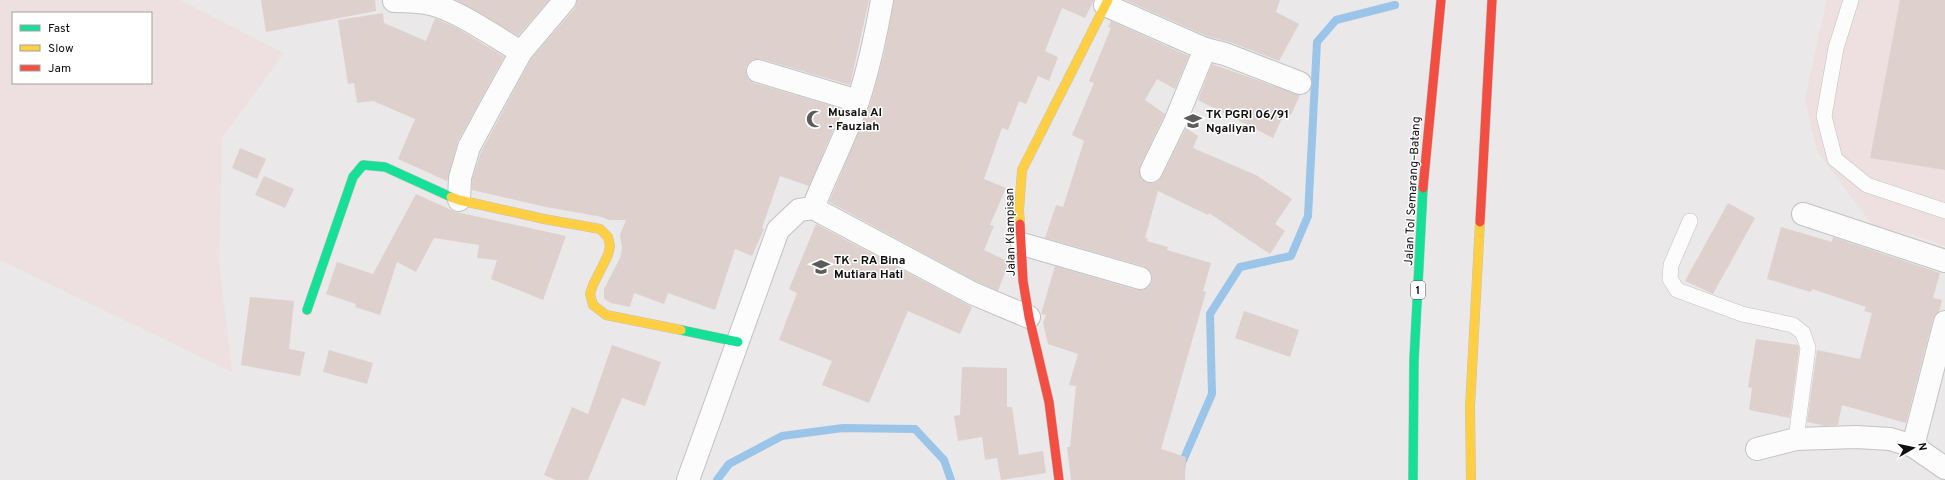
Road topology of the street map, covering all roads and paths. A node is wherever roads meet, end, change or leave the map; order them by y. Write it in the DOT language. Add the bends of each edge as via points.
graph roads {
  1 [pos="565,0"];
  2 [pos="882,0"];
  3 [pos="1441,0"];
  4 [pos="1492,0"];
  5 [pos="1851,0"];
  6 [pos="394,1"];
  7 [pos="1106,3"];
  8 [pos="1205,49"];
  9 [pos="521,52"];
  10 [pos="758,71"];
  11 [pos="1300,83"];
  12 [pos="858,101"];
  13 [pos="1151,171"];
  14 [pos="459,200"];
  15 [pos="813,208"];
  16 [pos="1945,211"];
  17 [pos="1803,214"];
  18 [pos="1690,221"];
  19 [pos="1022,244"];
  20 [pos="1945,261"];
  21 [pos="1140,278"];
  22 [pos="307,310"];
  23 [pos="1029,317"];
  24 [pos="1945,322"];
  25 [pos="738,342"];
  26 [pos="1796,439"];
  27 [pos="1913,446"];
  28 [pos="1757,449"];
  29 [pos="1945,468"];
  30 [pos="688,480"];
  31 [pos="1059,480"];
  32 [pos="1412,480"];
  33 [pos="1471,480"];
  1 -- 9 [label="street"];
  2 -- 12 [label="street" via="877,32"];
  3 -- 32 [label="main road, Jalan Tol Semarang–Batang / 1" via="1429,100 1412,382"];
  4 -- 33 [label="main road" via="1470,407"];
  5 -- 16 [label="lane" via="1836,48 1824,116 1835,160 1867,185"];
  6 -- 9 [label="street" via="432,4"];
  7 -- 8 [label="street"];
  7 -- 19 [label="main road, Jalan Klampisan" via="1022,170"];
  8 -- 11 [label="street" via="1225,54"];
  8 -- 13 [label="street" via="1175,122"];
  9 -- 14 [label="street" via="469,147 460,178"];
  10 -- 12 [label="street"];
  12 -- 15 [label="street"];
  14 -- 22 [label="main road" via="384,167 363,165 353,176"];
  14 -- 25 [label="main road" via="600,229 607,234 611,245 591,288 591,301 595,308 606,315"];
  15 -- 23 [label="street" via="972,293"];
  15 -- 25 [label="street" via="799,210 778,230"];
  17 -- 20 [label="street"];
  18 -- 26 [label="lane" via="1671,265 1670,279 1678,290 1742,314 1793,325 1803,333 1808,348"];
  19 -- 21 [label="street"];
  19 -- 23 [label="main road, Jalan Klampisan" via="1023,281"];
  23 -- 31 [label="main road, Jalan Klampisan" via="1049,402"];
  24 -- 27 [label="street"];
  25 -- 30 [label="street"];
  26 -- 27 [label="street" via="1890,439"];
  26 -- 28 [label="street"];
  27 -- 29 [label="street"];
}
